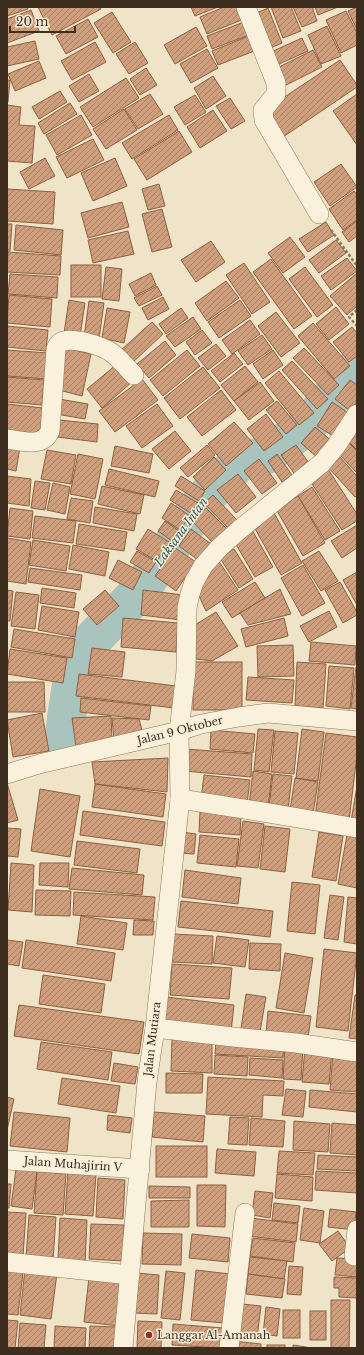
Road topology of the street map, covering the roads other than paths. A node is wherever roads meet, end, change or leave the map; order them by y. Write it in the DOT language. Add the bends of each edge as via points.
graph roads {
  1 [pos="246,7"];
  2 [pos="318,214"];
  3 [pos="134,375"];
  4 [pos="357,414"];
  5 [pos="7,439"];
  6 [pos="357,721"];
  7 [pos="179,731"];
  8 [pos="7,774"];
  9 [pos="180,800"];
  10 [pos="357,828"];
  11 [pos="154,1028"];
  12 [pos="357,1052"];
  13 [pos="7,1160"];
  14 [pos="140,1169"];
  15 [pos="245,1212"];
  16 [pos="357,1230"];
  17 [pos="354,1256"];
  18 [pos="7,1262"];
  19 [pos="130,1275"];
  20 [pos="123,1348"];
  21 [pos="229,1348"];
  1 -- 2 [label="street" via="276,83 276,94 263,110 264,120"];
  3 -- 5 [label="street" via="104,348 78,341 62,341 56,349 48,437 37,442"];
  4 -- 7 [label="street, Jalan Mutiara" via="322,463 219,548 203,566 194,582 187,608 186,670"];
  6 -- 7 [label="street, Jalan 9 Oktober" via="268,713 201,724"];
  7 -- 8 [label="street, Jalan 9 Oktober"];
  7 -- 9 [label="street, Jalan Mutiara"];
  9 -- 10 [label="street"];
  9 -- 11 [label="street, Jalan Mutiara"];
  11 -- 12 [label="street"];
  11 -- 14 [label="street, Jalan Mutiara"];
  13 -- 14 [label="street, Jalan Muhajirin V"];
  14 -- 19 [label="street, Jalan Mutiara"];
  15 -- 21 [label="street"];
  16 -- 17 [label="street"];
  18 -- 19 [label="street"];
  19 -- 20 [label="street, Jalan Mutiara"];
}
